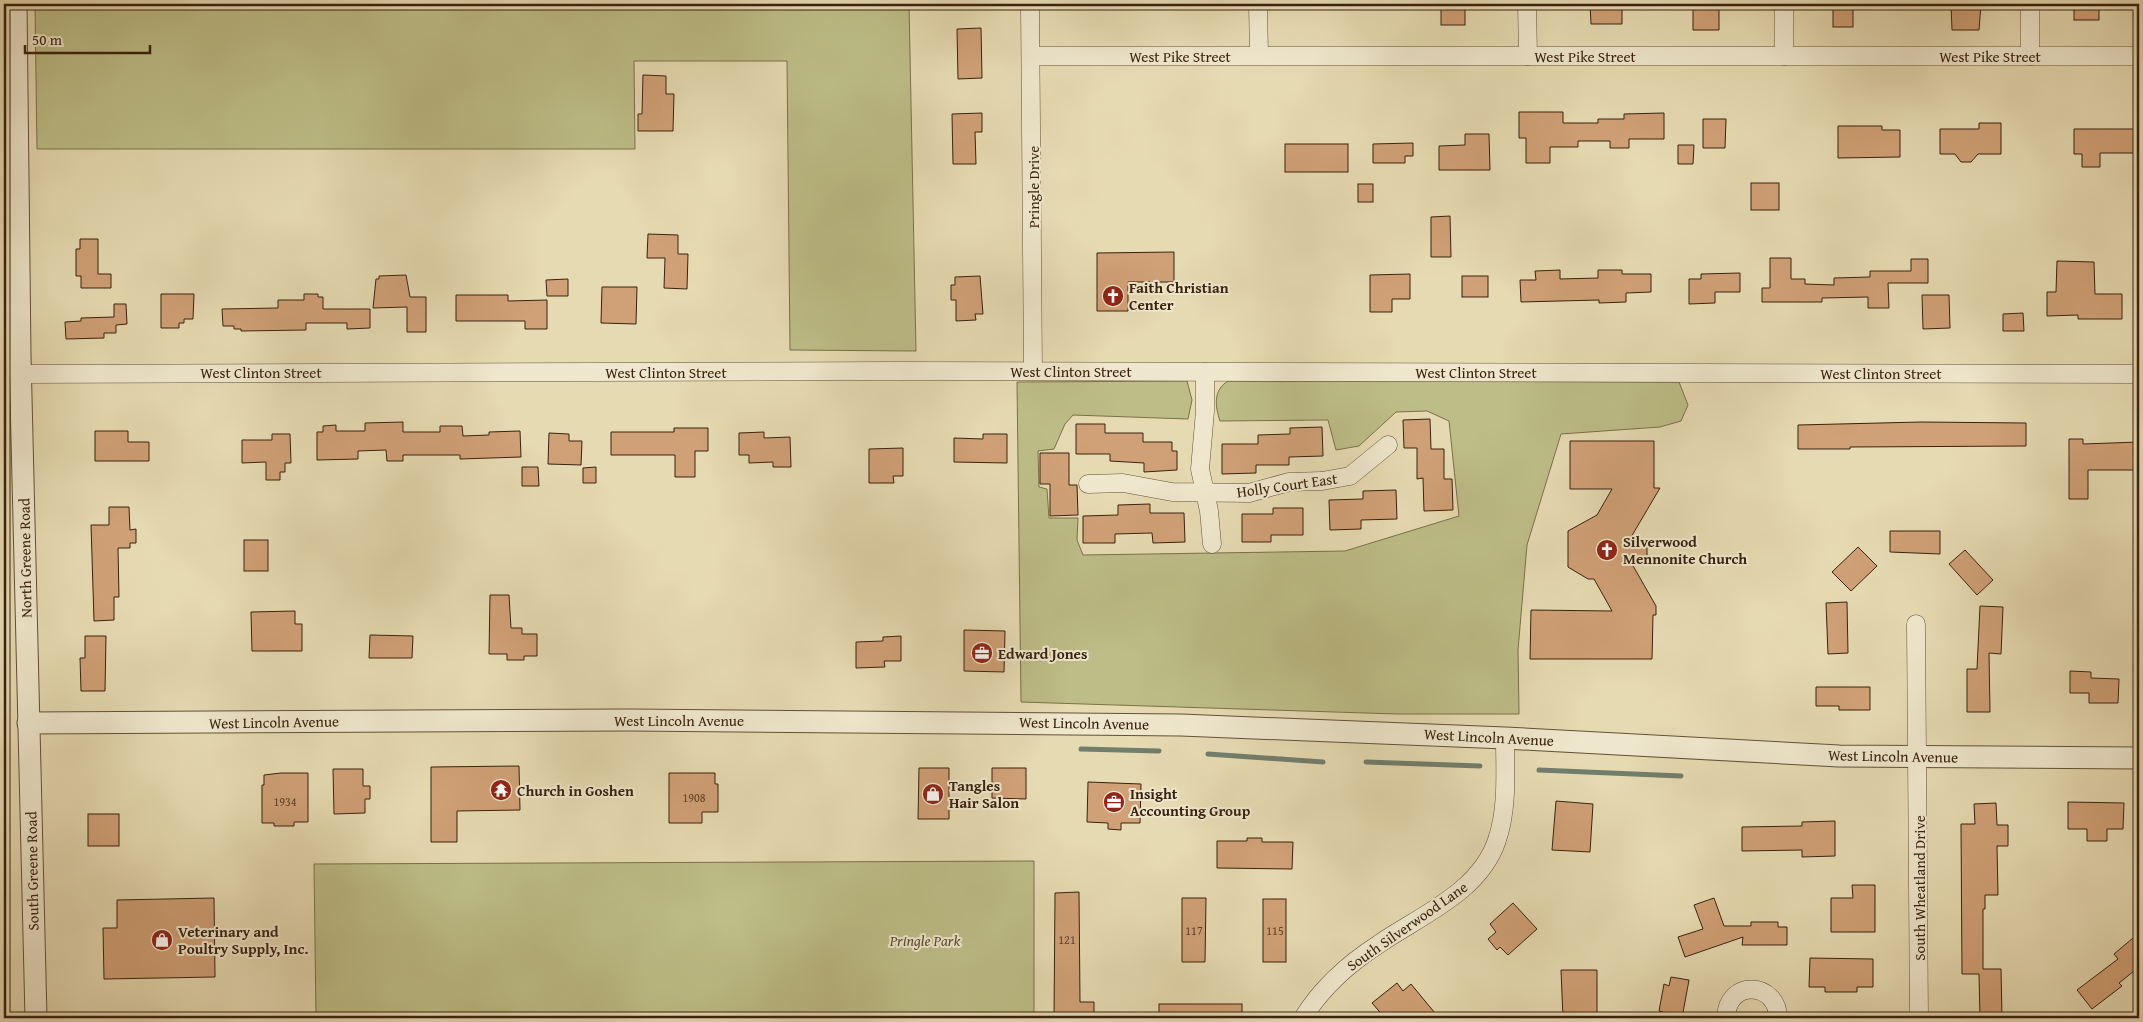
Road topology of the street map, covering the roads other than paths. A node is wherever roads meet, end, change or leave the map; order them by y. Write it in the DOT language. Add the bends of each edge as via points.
graph roads {
  1 [pos="16,4"];
  2 [pos="1030,4"];
  3 [pos="1258,4"];
  4 [pos="1527,4"];
  5 [pos="1784,4"];
  6 [pos="2030,4"];
  7 [pos="1258,55"];
  8 [pos="1032,56"];
  9 [pos="1528,56"];
  10 [pos="1784,56"];
  11 [pos="2030,56"];
  12 [pos="2139,56"];
  13 [pos="1033,371"];
  14 [pos="1205,372"];
  15 [pos="12,374"];
  16 [pos="2139,374"];
  17 [pos="1388,445"];
  18 [pos="1088,484"];
  19 [pos="1204,493"];
  20 [pos="1212,544"];
  21 [pos="1916,624"];
  22 [pos="28,723"];
  23 [pos="1505,738"];
  24 [pos="1917,758"];
  25 [pos="2139,758"];
  26 [pos="36,1018"];
  27 [pos="1303,1018"];
  28 [pos="1726,1018"];
  29 [pos="1778,1018"];
  30 [pos="1920,1018"];
  1 -- 15 [label="street, North Greene Road"];
  2 -- 8 [label="street, Pringle Drive"];
  3 -- 7 [label="street"];
  4 -- 9 [label="street"];
  5 -- 10 [label="street"];
  6 -- 11 [label="street"];
  7 -- 8 [label="street, West Pike Street"];
  7 -- 9 [label="street, West Pike Street"];
  8 -- 13 [label="street, Pringle Drive"];
  9 -- 10 [label="street, West Pike Street"];
  10 -- 11 [label="street, West Pike Street"];
  11 -- 12 [label="street, West Pike Street"];
  13 -- 14 [label="street, West Clinton Street"];
  13 -- 15 [label="street, West Clinton Street"];
  14 -- 16 [label="street, West Clinton Street"];
  14 -- 19 [label="street" via="1200,450"];
  15 -- 22 [label="street, North Greene Road"];
  17 -- 19 [label="street, Holly Court East" via="1362,468 1338,480 1289,482 1249,493"];
  18 -- 19 [label="street, Holly Court East" via="1122,483 1172,492"];
  19 -- 20 [label="street"];
  21 -- 24 [label="street, South Wheatland Drive"];
  22 -- 23 [label="street, West Lincoln Avenue" via="480,720 969,722 1190,725"];
  22 -- 26 [label="street, South Greene Road"];
  23 -- 24 [label="street, West Lincoln Avenue"];
  23 -- 27 [label="street, South Silverwood Lane" via="1500,828 1479,872 1458,893 1338,974"];
  24 -- 25 [label="street, West Lincoln Avenue"];
  24 -- 30 [label="street, South Wheatland Drive"];
  28 -- 29 [label="street" via="1729,1001 1735,994 1753,990 1768,994 1778,1009"];
}
